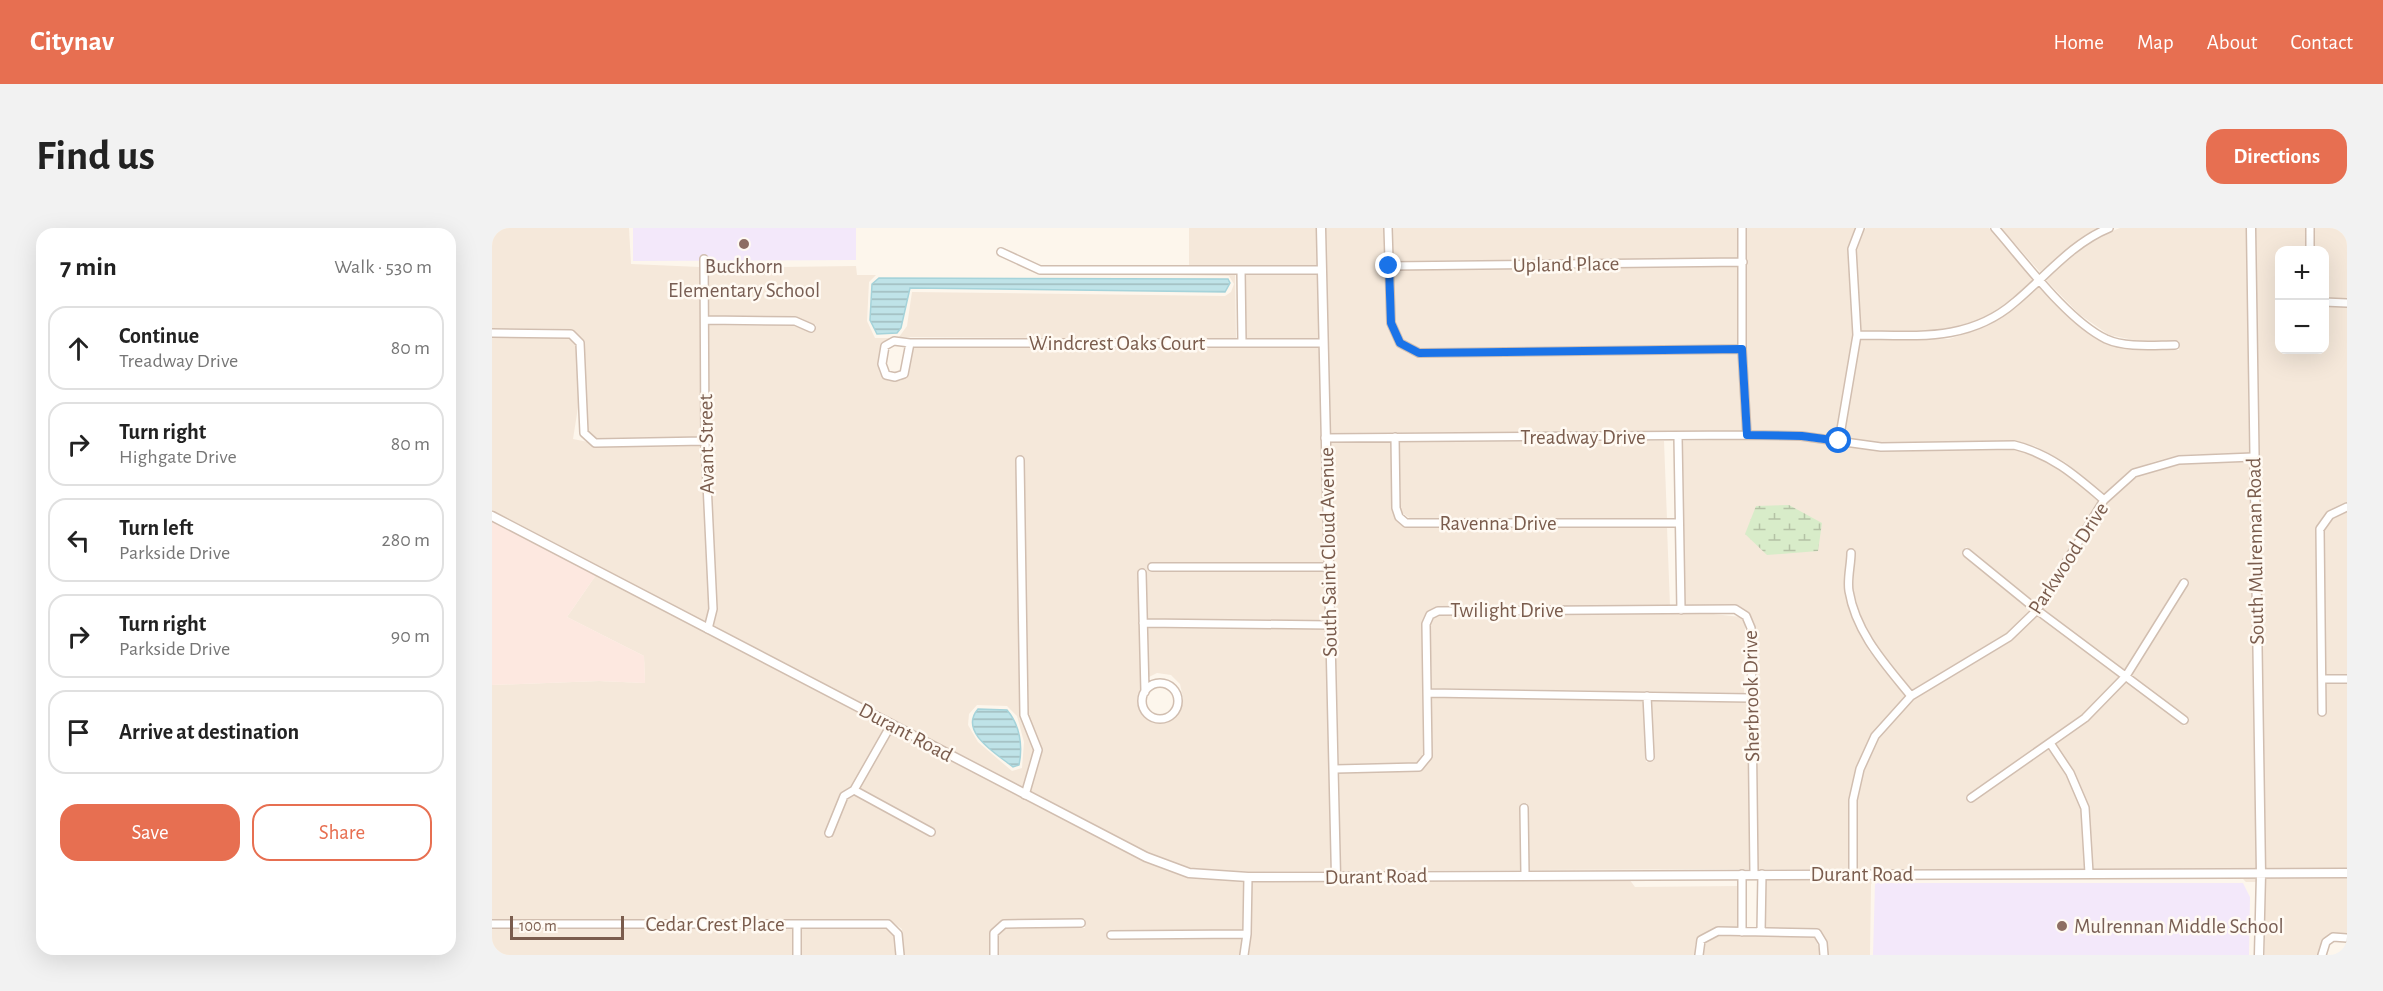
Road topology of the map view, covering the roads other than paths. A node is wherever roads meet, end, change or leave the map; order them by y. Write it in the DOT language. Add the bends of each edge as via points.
graph roads {
  1 [pos="1321,228"];
  2 [pos="1388,228"];
  3 [pos="1742,228"];
  4 [pos="1860,228"];
  5 [pos="1995,228"];
  6 [pos="2109,228"];
  7 [pos="2251,228"];
  8 [pos="2310,228"];
  9 [pos="2310,246"];
  10 [pos="1000,252"];
  11 [pos="704,259"];
  12 [pos="1743,262"];
  13 [pos="1389,266"];
  14 [pos="1241,270"];
  15 [pos="1322,270"];
  16 [pos="2039,278"];
  17 [pos="2329,302"];
  18 [pos="2347,303"];
  19 [pos="705,320"];
  20 [pos="811,328"];
  21 [pos="492,333"];
  22 [pos="1857,335"];
  23 [pos="909,343"];
  24 [pos="1242,343"];
  25 [pos="1323,343"];
  26 [pos="2175,345"];
  27 [pos="1742,349"];
  28 [pos="1747,435"];
  29 [pos="1395,437"];
  30 [pos="1678,437"];
  31 [pos="1325,438"];
  32 [pos="705,441"];
  33 [pos="1839,441"];
  34 [pos="2253,457"];
  35 [pos="1020,460"];
  36 [pos="2104,500"];
  37 [pos="2347,507"];
  38 [pos="492,516"];
  39 [pos="1679,523"];
  40 [pos="1851,553"];
  41 [pos="1967,553"];
  42 [pos="1152,567"];
  43 [pos="1329,567"];
  44 [pos="1142,573"];
  45 [pos="2184,583"];
  46 [pos="1681,610"];
  47 [pos="2037,610"];
  48 [pos="1143,623"];
  49 [pos="1330,625"];
  50 [pos="708,629"];
  51 [pos="2126,676"];
  52 [pos="2322,679"];
  53 [pos="2347,679"];
  54 [pos="1145,692"];
  55 [pos="1428,693"];
  56 [pos="1647,696"];
  57 [pos="1911,696"];
  58 [pos="1751,698"];
  59 [pos="2322,712"];
  60 [pos="2184,720"];
  61 [pos="891,725"];
  62 [pos="2050,743"];
  63 [pos="1650,757"];
  64 [pos="1335,769"];
  65 [pos="854,790"];
  66 [pos="1025,795"];
  67 [pos="1971,798"];
  68 [pos="1524,807"];
  69 [pos="931,832"];
  70 [pos="829,833"];
  71 [pos="2089,873"];
  72 [pos="2347,873"];
  73 [pos="1525,874"];
  74 [pos="1742,874"];
  75 [pos="1758,874"];
  76 [pos="1853,874"];
  77 [pos="2261,874"];
  78 [pos="1336,876"];
  79 [pos="1248,877"];
  80 [pos="1081,923"];
  81 [pos="492,924"];
  82 [pos="797,924"];
  83 [pos="1742,932"];
  84 [pos="1761,932"];
  85 [pos="1247,934"];
  86 [pos="1111,935"];
  87 [pos="2347,938"];
  88 [pos="797,955"];
  89 [pos="900,955"];
  90 [pos="994,955"];
  91 [pos="1244,955"];
  92 [pos="1699,955"];
  93 [pos="1824,955"];
  94 [pos="2259,955"];
  95 [pos="2322,955"];
  1 -- 15 [label="street, South Saint Cloud Avenue"];
  2 -- 13 [label="street"];
  3 -- 12 [label="street"];
  4 -- 22 [label="street" via="1852,249"];
  5 -- 16 [label="street"];
  6 -- 16 [label="street" via="2093,234"];
  7 -- 34 [label="street, South Mulrennan Road"];
  8 -- 9 [label="street"];
  10 -- 14 [label="street" via="1040,270"];
  11 -- 19 [label="street, Avant Street"];
  12 -- 13 [label="street, Upland Place"];
  12 -- 27 [label="street"];
  13 -- 27 [label="street" via="1391,323 1400,343 1419,353"];
  14 -- 15 [label="street"];
  14 -- 24 [label="street"];
  15 -- 25 [label="street, South Saint Cloud Avenue"];
  16 -- 22 [label="street" via="2015,303 1986,322 1947,335"];
  16 -- 26 [label="street" via="2076,317 2107,339 2138,345"];
  17 -- 18 [label="street"];
  19 -- 20 [label="street" via="795,321"];
  19 -- 32 [label="street, Avant Street"];
  21 -- 32 [label="street" via="571,334 580,343 584,433 595,443"];
  22 -- 33 [label="street"];
  23 -- 23 [label="street, Windcrest Oaks Court" via="894,341 885,346 882,364 886,375 904,374"];
  23 -- 24 [label="street, Windcrest Oaks Court"];
  24 -- 25 [label="street, Windcrest Oaks Court"];
  25 -- 31 [label="street, South Saint Cloud Avenue"];
  27 -- 28 [label="street"];
  28 -- 30 [label="street, Treadway Drive"];
  28 -- 33 [label="street, Treadway Drive"];
  29 -- 30 [label="street, Treadway Drive"];
  29 -- 31 [label="street, Treadway Drive"];
  29 -- 39 [label="street, Ravenna Drive" via="1396,508 1406,523"];
  30 -- 39 [label="street"];
  31 -- 43 [label="street, South Saint Cloud Avenue"];
  32 -- 50 [label="street, Avant Street" via="713,609"];
  33 -- 36 [label="street, Treadway Drive" via="1881,447 2014,445 2064,466"];
  34 -- 36 [label="street, Parkwood Drive" via="2179,460 2154,466 2134,473"];
  34 -- 77 [label="street, South Mulrennan Road"];
  35 -- 66 [label="street" via="1024,715 1038,750"];
  36 -- 47 [label="street, Parkwood Drive"];
  37 -- 52 [label="street" via="2330,515 2320,529"];
  38 -- 50 [label="street, Durant Road"];
  39 -- 46 [label="street"];
  40 -- 57 [label="street" via="1849,590 1859,621 1872,648"];
  41 -- 47 [label="street"];
  42 -- 43 [label="street"];
  43 -- 49 [label="street, South Saint Cloud Avenue"];
  44 -- 48 [label="street"];
  45 -- 51 [label="street"];
  46 -- 55 [label="street, Twilight Drive" via="1438,611 1430,615 1426,624"];
  46 -- 58 [label="street, Sherbrook Drive" via="1735,609 1746,616 1751,628"];
  47 -- 51 [label="street"];
  47 -- 57 [label="street, Parkwood Drive" via="2009,637"];
  48 -- 49 [label="street"];
  48 -- 54 [label="street"];
  49 -- 64 [label="street, South Saint Cloud Avenue"];
  50 -- 61 [label="street, Durant Road"];
  51 -- 60 [label="street"];
  51 -- 62 [label="street" via="2085,718"];
  52 -- 53 [label="street"];
  52 -- 59 [label="street"];
  54 -- 54 [label="street" via="1143,707 1151,716 1163,719 1177,709 1176,692 1168,684 1156,683"];
  55 -- 56 [label="street"];
  55 -- 64 [label="street, Twilight Drive" via="1428,756 1419,767"];
  56 -- 58 [label="street"];
  56 -- 63 [label="street"];
  57 -- 76 [label="street, Parkwood Drive" via="1875,736 1860,769 1853,800"];
  58 -- 75 [label="street, Sherbrook Drive"];
  61 -- 65 [label="street"];
  61 -- 66 [label="street, Durant Road"];
  62 -- 67 [label="street"];
  62 -- 71 [label="street" via="2070,773 2085,807"];
  64 -- 78 [label="street, South Saint Cloud Avenue"];
  65 -- 69 [label="street"];
  65 -- 70 [label="street" via="844,796"];
  66 -- 79 [label="street, Durant Road" via="1177,870"];
  68 -- 73 [label="street"];
  71 -- 76 [label="street, Durant Road"];
  71 -- 77 [label="street, Durant Road"];
  72 -- 77 [label="street, Durant Road"];
  73 -- 74 [label="street, Durant Road"];
  73 -- 78 [label="street, Durant Road"];
  74 -- 75 [label="street, Durant Road"];
  74 -- 83 [label="street"];
  75 -- 76 [label="street, Durant Road"];
  75 -- 84 [label="street, Sherbrook Drive"];
  77 -- 94 [label="street, South Mulrennan Road"];
  78 -- 79 [label="street, Durant Road"];
  79 -- 85 [label="street"];
  80 -- 90 [label="street" via="1004,924 994,933"];
  81 -- 82 [label="street, Cedar Crest Place"];
  82 -- 88 [label="street"];
  82 -- 89 [label="street, Cedar Crest Place" via="888,924 898,934"];
  83 -- 84 [label="street"];
  83 -- 92 [label="street" via="1718,931 1701,940"];
  84 -- 93 [label="street" via="1817,933"];
  85 -- 86 [label="street"];
  85 -- 91 [label="street"];
  87 -- 95 [label="street" via="2326,942"];
}
